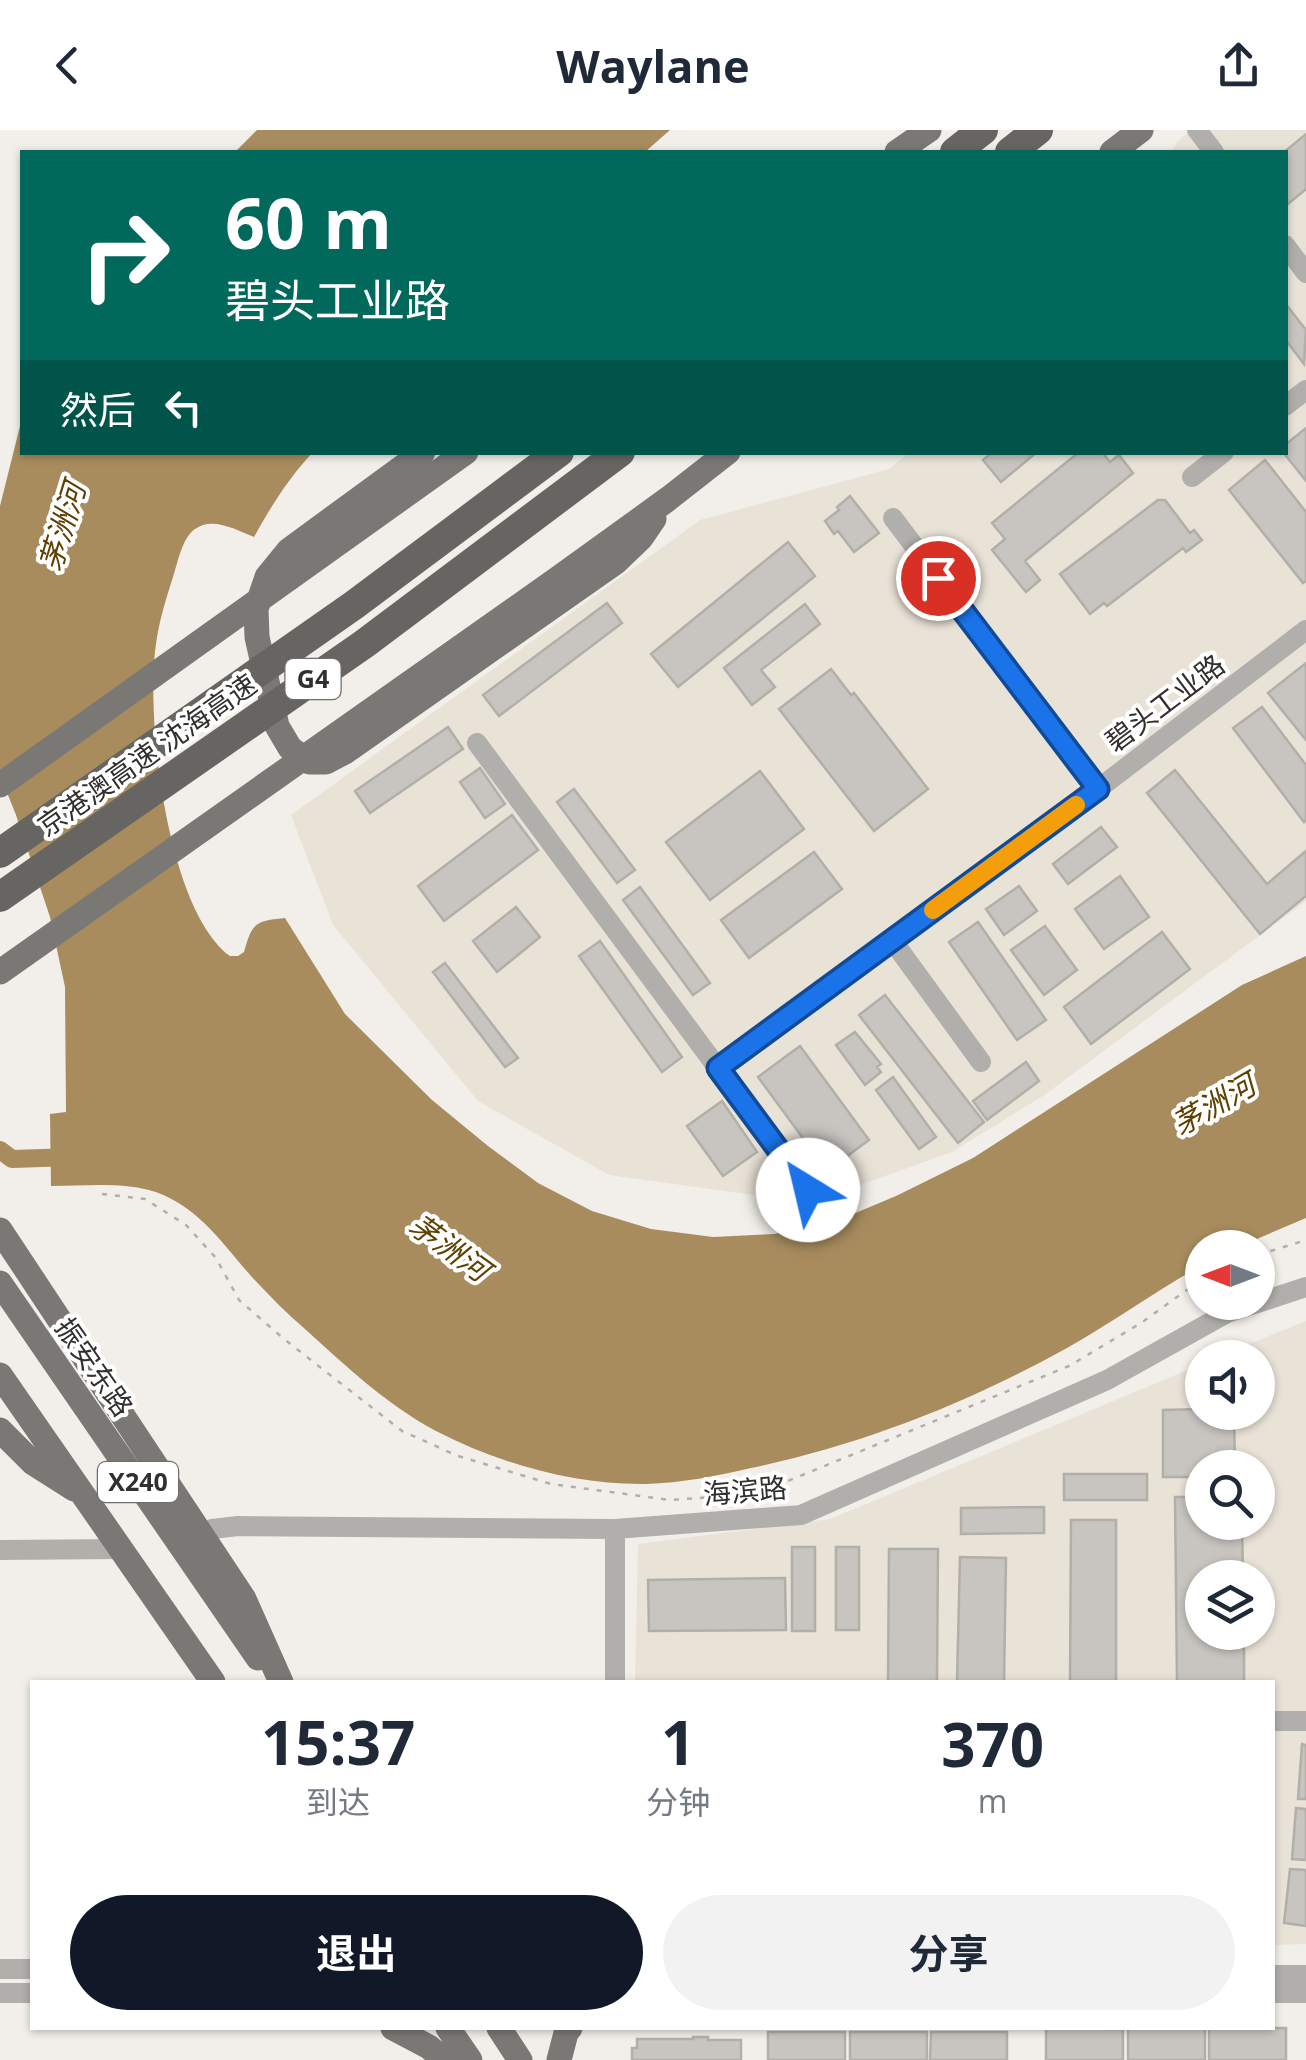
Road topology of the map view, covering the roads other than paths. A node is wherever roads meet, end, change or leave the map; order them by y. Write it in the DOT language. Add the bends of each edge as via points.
graph roads {
  1 [pos="930,130"];
  2 [pos="982,130"];
  3 [pos="1038,130"];
  4 [pos="1141,130"];
  5 [pos="1197,130"];
  6 [pos="900,150"];
  7 [pos="957,150"];
  8 [pos="1013,150"];
  9 [pos="1115,150"];
  10 [pos="1212,150"];
  11 [pos="1288,250"];
  12 [pos="1306,273"];
  13 [pos="418,455"];
  14 [pos="462,455"];
  15 [pos="555,455"];
  16 [pos="616,455"];
  17 [pos="724,455"];
  18 [pos="1220,455"];
  19 [pos="1192,477"];
  20 [pos="668,499"];
  21 [pos="892,518"];
  22 [pos="1306,630"];
  23 [pos="477,743"];
  24 [pos="0,786"];
  25 [pos="1098,789"];
  26 [pos="0,854"];
  27 [pos="0,897"];
  28 [pos="892,940"];
  29 [pos="22,958"];
  30 [pos="0,972"];
  31 [pos="0,980"];
  32 [pos="981,1062"];
  33 [pos="718,1068"];
  34 [pos="808,1190"];
  35 [pos="0,1230"];
  36 [pos="0,1283"];
  37 [pos="1306,1287"];
  38 [pos="0,1375"];
  39 [pos="0,1430"];
  40 [pos="84,1495"];
  41 [pos="614,1529"];
  42 [pos="200,1534"];
  43 [pos="121,1549"];
  44 [pos="0,1550"];
  45 [pos="212,1680"];
  46 [pos="277,1680"];
  47 [pos="277,1680"];
  48 [pos="615,1680"];
  49 [pos="1275,1722"];
  50 [pos="1306,1722"];
  51 [pos="0,1969"];
  52 [pos="30,1969"];
  53 [pos="1275,1975"];
  54 [pos="1306,1975"];
  55 [pos="0,1993"];
  56 [pos="30,1993"];
  57 [pos="1275,1993"];
  58 [pos="1306,1993"];
  59 [pos="397,2030"];
  60 [pos="449,2030"];
  61 [pos="500,2030"];
  62 [pos="568,2030"];
  63 [pos="444,2060"];
  64 [pos="470,2060"];
  65 [pos="520,2060"];
  66 [pos="559,2060"];
  1 -- 6 [label="main road"];
  2 -- 7 [label="highway"];
  3 -- 8 [label="highway"];
  4 -- 9 [label="main road"];
  5 -- 10 [label="street"];
  11 -- 12 [label="street"];
  13 -- 20 [label="main road" via="289,550 267,577 256,609 257,637 277,726 309,762 345,752 616,562"];
  14 -- 24 [label="main road"];
  15 -- 26 [label="highway, 京港澳高速 沈海高速 / G4"];
  16 -- 27 [label="highway, 京港澳高速 沈海高速 / G4" via="364,644"];
  17 -- 20 [label="main road"];
  18 -- 19 [label="street"];
  20 -- 29 [label="main road"];
  21 -- 25 [label="street"];
  22 -- 25 [label="street, 碧头工业路"];
  23 -- 33 [label="street"];
  25 -- 28 [label="street, 碧头工业路"];
  28 -- 32 [label="street"];
  28 -- 33 [label="street, 碧头工业路"];
  29 -- 30 [label="main road"];
  29 -- 31 [label="main road"];
  33 -- 34 [label="street"];
  35 -- 42 [label="main road"];
  36 -- 46 [label="main road, 振安东路 / X240"];
  37 -- 41 [label="street, 海滨路" via="1227,1313 1108,1380 801,1514"];
  38 -- 40 [label="main road, X240"];
  39 -- 40 [label="main road" via="33,1463"];
  40 -- 43 [label="main road, X240"];
  41 -- 42 [label="street, 海滨路" via="225,1526"];
  41 -- 48 [label="street"];
  42 -- 47 [label="main road" via="244,1599"];
  43 -- 44 [label="street"];
  43 -- 45 [label="main road, X240"];
  49 -- 50 [label="street"];
  51 -- 52 [label="street"];
  53 -- 54 [label="street"];
  55 -- 56 [label="street"];
  57 -- 58 [label="street"];
  59 -- 63 [label="main road"];
  60 -- 64 [label="main road"];
  61 -- 65 [label="main road"];
  62 -- 66 [label="main road"];
}
